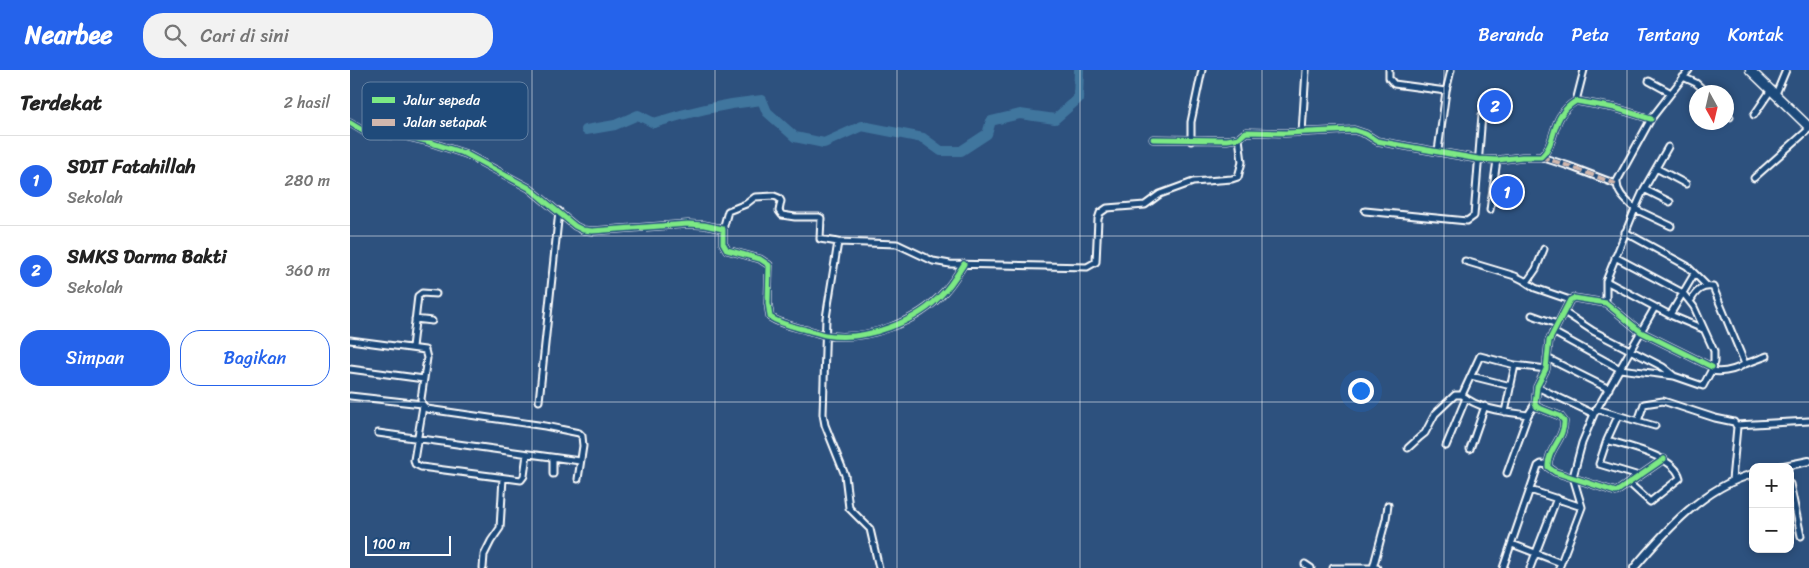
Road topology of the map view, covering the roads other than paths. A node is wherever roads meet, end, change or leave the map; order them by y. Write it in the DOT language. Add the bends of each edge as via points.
graph roads {
  1 [pos="1202,70"];
  2 [pos="1306,70"];
  3 [pos="1389,70"];
  4 [pos="1452,70"];
  5 [pos="1584,70"];
  6 [pos="1689,70"];
  7 [pos="1750,70"];
  8 [pos="1786,70"];
  9 [pos="1683,77"];
  10 [pos="1649,81"];
  11 [pos="1697,85"];
  12 [pos="1446,91"];
  13 [pos="1774,92"];
  14 [pos="1671,93"];
  15 [pos="1576,101"];
  16 [pos="1482,115"];
  17 [pos="1754,115"];
  18 [pos="1651,119"];
  19 [pos="350,123"];
  20 [pos="1809,128"];
  21 [pos="362,130"];
  22 [pos="1302,132"];
  23 [pos="1239,138"];
  24 [pos="1152,139"];
  25 [pos="426,140"];
  26 [pos="1191,141"];
  27 [pos="1668,147"];
  28 [pos="1438,151"];
  29 [pos="1541,157"];
  30 [pos="1478,159"];
  31 [pos="1496,160"];
  32 [pos="1656,168"];
  33 [pos="1754,178"];
  34 [pos="1616,184"];
  35 [pos="1686,184"];
  36 [pos="1644,189"];
  37 [pos="1670,202"];
  38 [pos="1635,209"];
  39 [pos="1490,210"];
  40 [pos="1365,211"];
  41 [pos="559,212"];
  42 [pos="1671,226"];
  43 [pos="723,229"];
  44 [pos="1625,232"];
  45 [pos="838,242"];
  46 [pos="1544,249"];
  47 [pos="1615,257"];
  48 [pos="1465,260"];
  49 [pos="964,264"];
  50 [pos="1693,272"];
  51 [pos="1606,281"];
  52 [pos="1527,282"];
  53 [pos="1707,286"];
  54 [pos="1684,293"];
  55 [pos="436,294"];
  56 [pos="1570,300"];
  57 [pos="1691,300"];
  58 [pos="1606,303"];
  59 [pos="1655,307"];
  60 [pos="1564,312"];
  61 [pos="1532,315"];
  62 [pos="1670,315"];
  63 [pos="415,319"];
  64 [pos="432,321"];
  65 [pos="1557,324"];
  66 [pos="1703,329"];
  67 [pos="1554,332"];
  68 [pos="1641,332"];
  69 [pos="825,335"];
  70 [pos="350,340"];
  71 [pos="412,347"];
  72 [pos="1630,351"];
  73 [pos="1767,356"];
  74 [pos="1547,358"];
  75 [pos="1745,364"];
  76 [pos="1515,365"];
  77 [pos="350,369"];
  78 [pos="1546,369"];
  79 [pos="1620,369"];
  80 [pos="1712,369"];
  81 [pos="1470,376"];
  82 [pos="1674,376"];
  83 [pos="424,379"];
  84 [pos="1511,386"];
  85 [pos="1537,387"];
  86 [pos="1609,389"];
  87 [pos="350,396"];
  88 [pos="1464,397"];
  89 [pos="539,401"];
  90 [pos="1534,404"];
  91 [pos="423,405"];
  92 [pos="1485,406"];
  93 [pos="1595,411"];
  94 [pos="1505,412"];
  95 [pos="1528,415"];
  96 [pos="1618,416"];
  97 [pos="1638,421"];
  98 [pos="1809,421"];
  99 [pos="1736,425"];
  100 [pos="1655,426"];
  101 [pos="378,433"];
  102 [pos="417,438"];
  103 [pos="1607,440"];
  104 [pos="1446,446"];
  105 [pos="1408,448"];
  106 [pos="1470,449"];
  107 [pos="527,454"];
  108 [pos="553,458"];
  109 [pos="1664,459"];
  110 [pos="1809,460"];
  111 [pos="580,462"];
  112 [pos="1794,464"];
  113 [pos="1548,465"];
  114 [pos="1507,473"];
  115 [pos="553,474"];
  116 [pos="1749,475"];
  117 [pos="1639,476"];
  118 [pos="1574,477"];
  119 [pos="503,478"];
  120 [pos="578,478"];
  121 [pos="1732,480"];
  122 [pos="1629,483"];
  123 [pos="1530,490"];
  124 [pos="1557,498"];
  125 [pos="1794,503"];
  126 [pos="1388,505"];
  127 [pos="1582,507"];
  128 [pos="1801,536"];
  129 [pos="1512,544"];
  130 [pos="1536,552"];
  131 [pos="1305,564"];
  132 [pos="1560,565"];
  133 [pos="483,568"];
  134 [pos="879,568"];
  135 [pos="1311,568"];
  136 [pos="1333,568"];
  137 [pos="1375,568"];
  138 [pos="1503,568"];
  139 [pos="1530,568"];
  140 [pos="1634,568"];
  1 -- 26 [label="street" via="1191,122"];
  2 -- 22 [label="street"];
  3 -- 12 [label="street" via="1389,78 1394,84"];
  4 -- 12 [label="street"];
  5 -- 15 [label="street"];
  6 -- 9 [label="street"];
  7 -- 13 [label="main road"];
  8 -- 13 [label="street"];
  9 -- 11 [label="street"];
  9 -- 14 [label="street"];
  10 -- 14 [label="street"];
  12 -- 28 [label="street"];
  13 -- 17 [label="street"];
  13 -- 20 [label="main road"];
  14 -- 18 [label="street"];
  15 -- 18 [label="street"];
  15 -- 29 [label="street" via="1560,116 1548,148"];
  16 -- 30 [label="street"];
  18 -- 34 [label="street"];
  19 -- 21 [label="street"];
  20 -- 33 [label="street"];
  22 -- 23 [label="street" via="1246,132"];
  22 -- 28 [label="street" via="1354,130 1377,141"];
  23 -- 26 [label="street"];
  23 -- 49 [label="street" via="1242,162 1238,177 1193,182 1160,194 1145,206 1102,210 1098,219 1097,257 1093,265 1078,268"];
  24 -- 26 [label="street"];
  25 -- 41 [label="street" via="466,154 529,188"];
  27 -- 32 [label="street"];
  28 -- 30 [label="street"];
  29 -- 31 [label="street"];
  29 -- 34 [label="street"];
  30 -- 31 [label="street"];
  30 -- 40 [label="street" via="1474,216 1471,220"];
  31 -- 39 [label="street"];
  32 -- 35 [label="street"];
  32 -- 36 [label="street"];
  34 -- 38 [label="street"];
  36 -- 37 [label="street"];
  36 -- 38 [label="street"];
  38 -- 42 [label="street"];
  38 -- 44 [label="street"];
  41 -- 43 [label="street" via="575,226 587,230 688,224"];
  41 -- 89 [label="street"];
  43 -- 45 [label="street" via="729,210 755,197 774,196 781,201 780,214 795,218 820,217 820,239"];
  43 -- 69 [label="street" via="723,243 727,250 760,259 769,265 770,317"];
  44 -- 47 [label="street"];
  44 -- 50 [label="street"];
  45 -- 49 [label="street" via="897,244 933,261"];
  45 -- 69 [label="street"];
  46 -- 52 [label="street"];
  47 -- 51 [label="street"];
  47 -- 54 [label="street"];
  48 -- 52 [label="street"];
  49 -- 69 [label="street" via="946,292 898,324 868,333"];
  50 -- 53 [label="street"];
  50 -- 54 [label="street"];
  51 -- 58 [label="street"];
  51 -- 59 [label="street"];
  52 -- 56 [label="street"];
  53 -- 57 [label="street" via="1696,292"];
  53 -- 75 [label="street" via="1716,290"];
  54 -- 57 [label="street"];
  54 -- 62 [label="street"];
  55 -- 63 [label="street" via="419,295"];
  56 -- 58 [label="street" via="1578,297"];
  56 -- 60 [label="street"];
  57 -- 66 [label="street"];
  58 -- 68 [label="street"];
  59 -- 62 [label="street"];
  59 -- 68 [label="street"];
  60 -- 65 [label="street"];
  60 -- 72 [label="street"];
  61 -- 65 [label="street"];
  62 -- 66 [label="street"];
  63 -- 64 [label="street"];
  63 -- 71 [label="street"];
  65 -- 67 [label="street"];
  66 -- 80 [label="street" via="1714,351"];
  67 -- 74 [label="street"];
  67 -- 79 [label="street"];
  68 -- 72 [label="street"];
  68 -- 80 [label="street"];
  69 -- 134 [label="street" via="824,420 845,475 849,508 870,529"];
  70 -- 71 [label="street"];
  71 -- 83 [label="street" via="427,353"];
  72 -- 79 [label="street"];
  72 -- 82 [label="street"];
  73 -- 75 [label="street"];
  74 -- 78 [label="street"];
  74 -- 86 [label="street"];
  75 -- 80 [label="street" via="1730,371"];
  76 -- 78 [label="street"];
  76 -- 81 [label="street" via="1480,356"];
  76 -- 84 [label="street"];
  77 -- 83 [label="street"];
  78 -- 85 [label="street"];
  79 -- 82 [label="street"];
  79 -- 86 [label="street"];
  80 -- 82 [label="street" via="1703,386"];
  81 -- 84 [label="street"];
  81 -- 88 [label="street"];
  83 -- 91 [label="street"];
  84 -- 94 [label="street"];
  85 -- 90 [label="street"];
  85 -- 93 [label="street"];
  86 -- 93 [label="street"];
  87 -- 91 [label="street"];
  88 -- 92 [label="street"];
  88 -- 104 [label="street"];
  88 -- 105 [label="street" via="1453,396 1432,418 1425,433"];
  90 -- 95 [label="street"];
  90 -- 113 [label="street" via="1564,421"];
  91 -- 102 [label="street"];
  91 -- 111 [label="street" via="430,410 574,431 582,436"];
  92 -- 94 [label="street"];
  92 -- 106 [label="street"];
  93 -- 96 [label="street"];
  93 -- 118 [label="street"];
  94 -- 95 [label="street"];
  95 -- 114 [label="street"];
  96 -- 97 [label="street"];
  96 -- 103 [label="street"];
  97 -- 99 [label="street" via="1645,403 1663,401"];
  97 -- 100 [label="street"];
  98 -- 99 [label="street"];
  99 -- 121 [label="street"];
  101 -- 102 [label="street"];
  102 -- 107 [label="street"];
  102 -- 119 [label="street" via="414,460 421,467"];
  103 -- 109 [label="street"];
  103 -- 117 [label="street" via="1599,464"];
  107 -- 108 [label="street"];
  107 -- 119 [label="street" via="523,480"];
  108 -- 111 [label="street"];
  108 -- 115 [label="street"];
  109 -- 117 [label="street"];
  109 -- 122 [label="street" via="1677,470 1680,478 1652,502"];
  110 -- 112 [label="street"];
  111 -- 120 [label="street"];
  113 -- 118 [label="street" via="1555,472"];
  113 -- 123 [label="street" via="1538,466"];
  116 -- 121 [label="street"];
  117 -- 122 [label="street"];
  118 -- 122 [label="street" via="1616,492"];
  118 -- 127 [label="street"];
  119 -- 133 [label="street" via="500,528 484,555"];
  121 -- 140 [label="street" via="1698,503"];
  123 -- 124 [label="street"];
  123 -- 129 [label="street"];
  124 -- 127 [label="street"];
  124 -- 130 [label="street"];
  125 -- 128 [label="street"];
  126 -- 137 [label="street"];
  127 -- 132 [label="street"];
  129 -- 130 [label="street"];
  129 -- 138 [label="street"];
  130 -- 132 [label="street"];
  130 -- 139 [label="street"];
  131 -- 135 [label="street"];
  136 -- 137 [label="street"];
}
